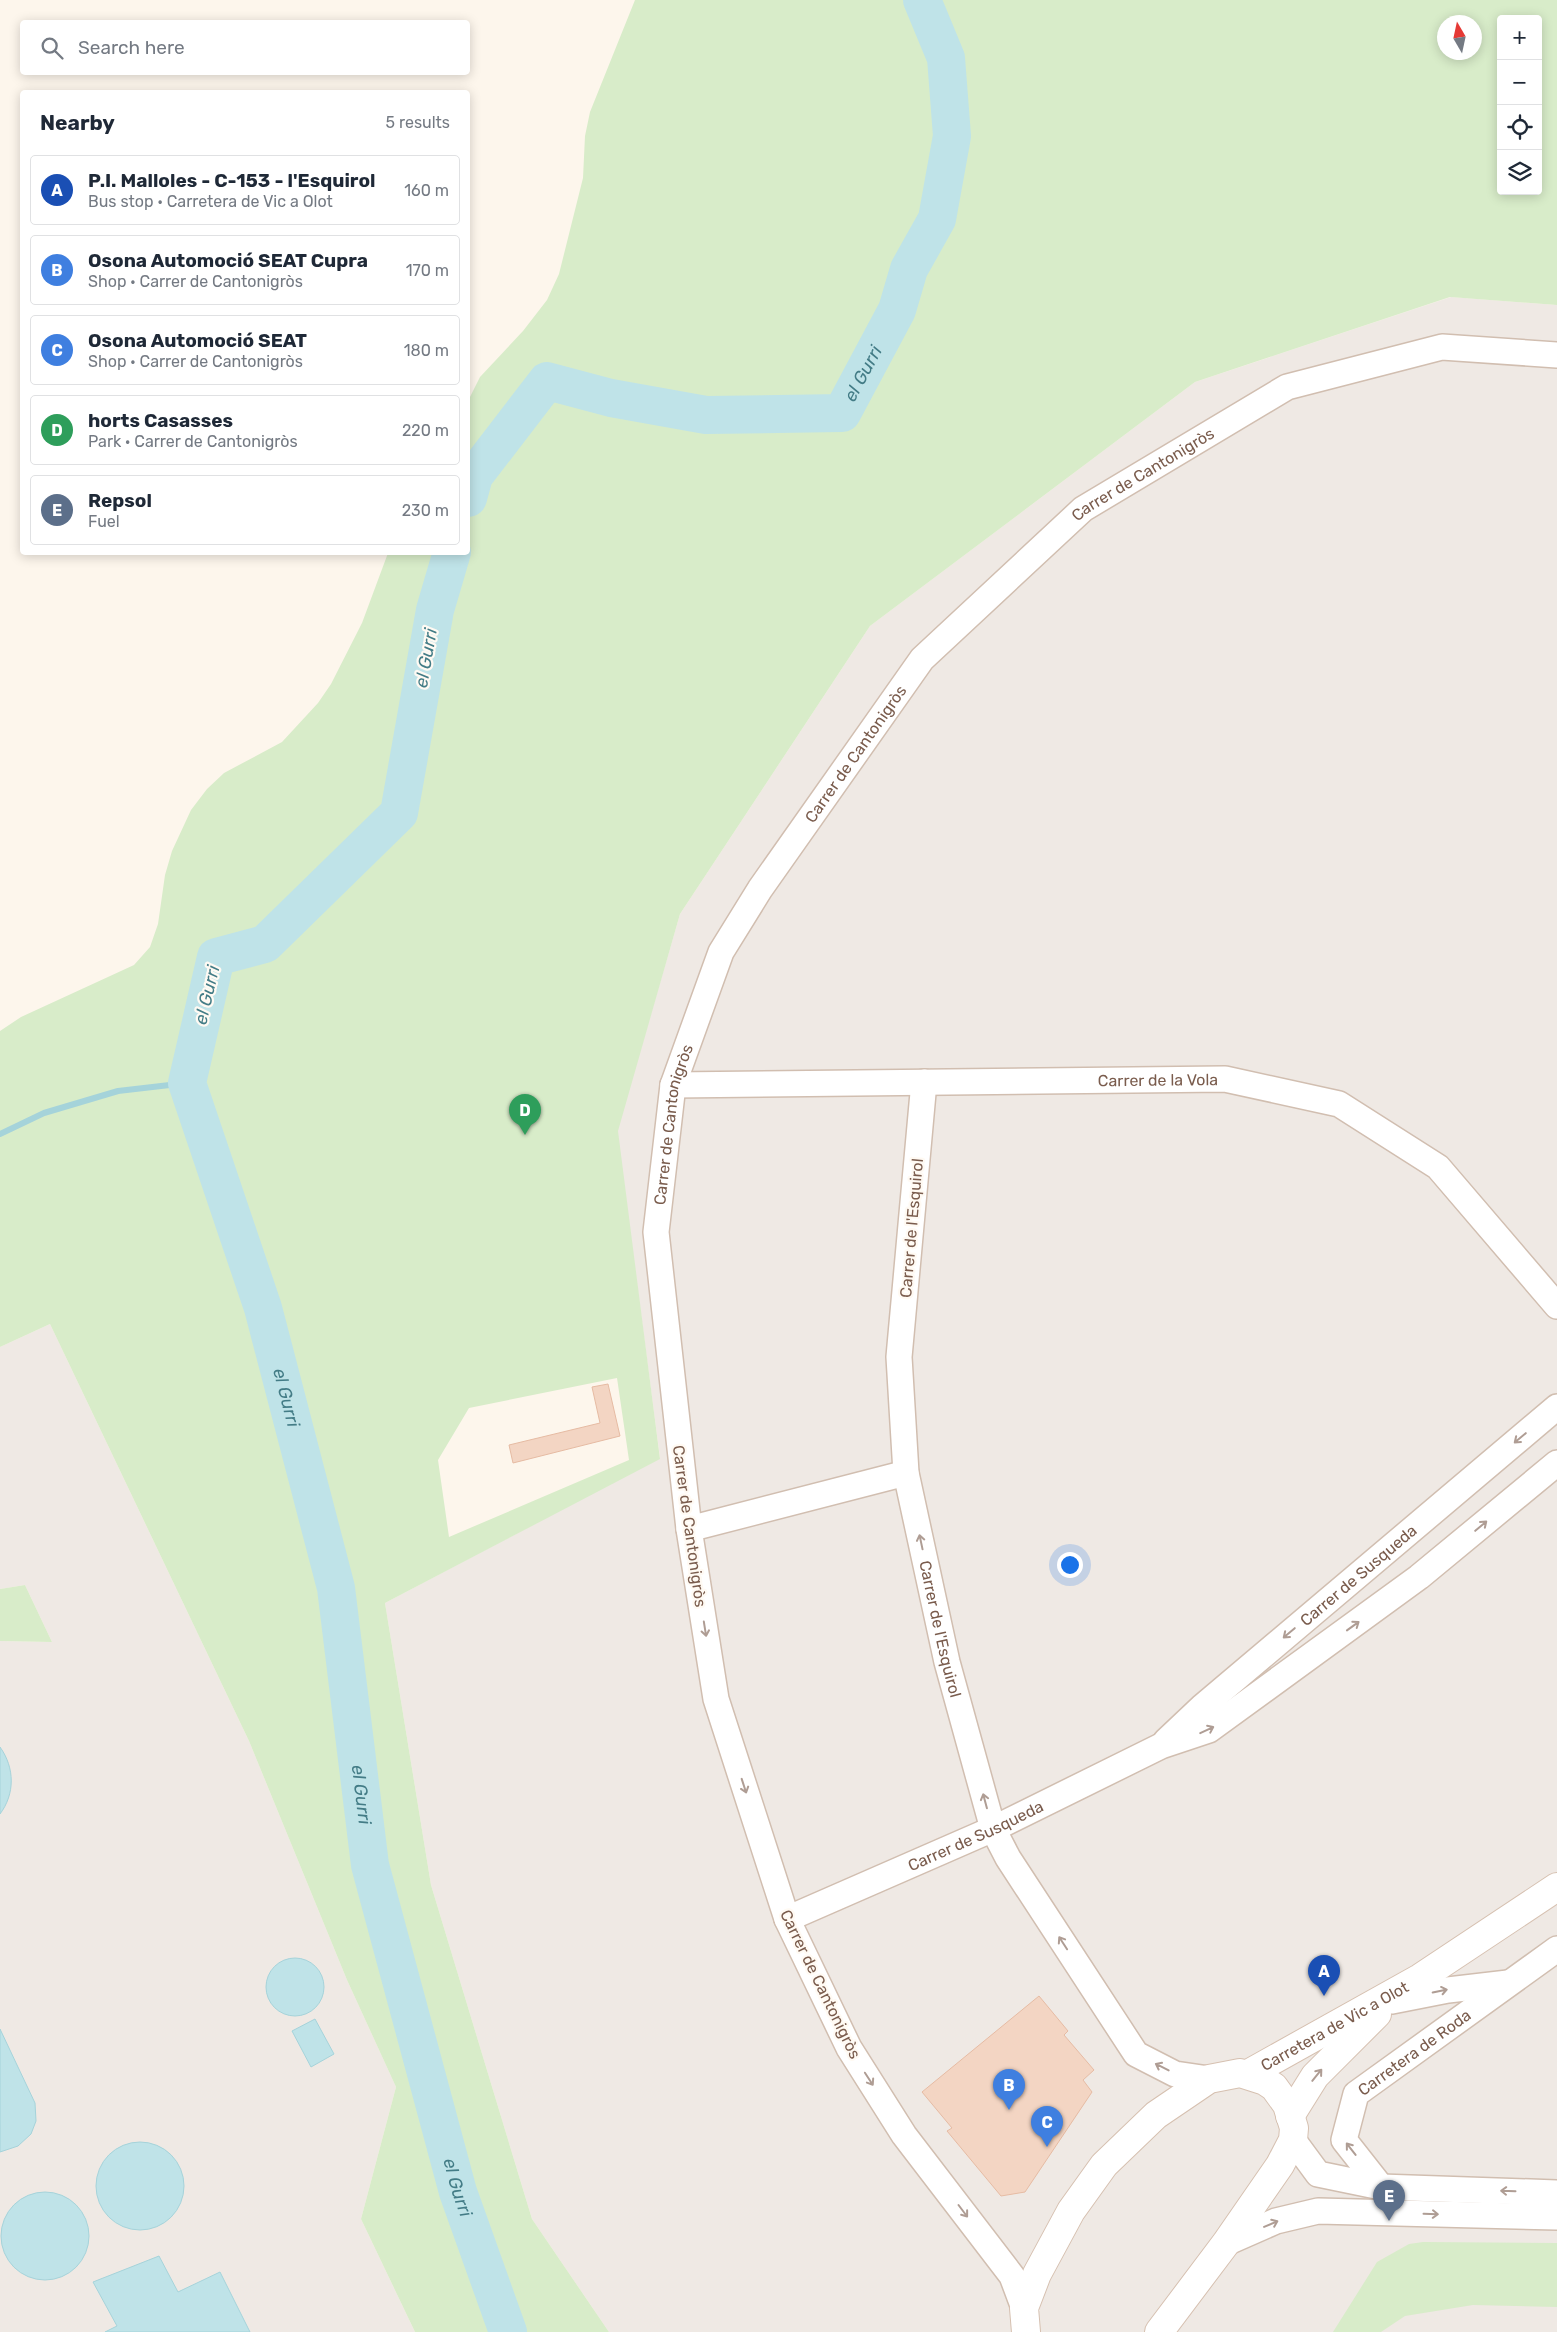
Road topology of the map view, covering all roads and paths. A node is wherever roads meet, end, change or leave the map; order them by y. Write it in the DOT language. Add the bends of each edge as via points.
graph roads {
  1 [pos="1557,354"];
  2 [pos="924,1082"];
  3 [pos="673,1085"];
  4 [pos="1557,1306"];
  5 [pos="1557,1407"];
  6 [pos="1557,1463"];
  7 [pos="906,1473"];
  8 [pos="689,1529"];
  9 [pos="1161,1746"];
  10 [pos="992,1829"];
  11 [pos="1557,1887"];
  12 [pos="787,1919"];
  13 [pos="1557,1948"];
  14 [pos="1530,1968"];
  15 [pos="1557,1968"];
  16 [pos="1420,1978"];
  17 [pos="1510,1983"];
  18 [pos="1392,2001"];
  19 [pos="1248,2074"];
  20 [pos="1209,2079"];
  21 [pos="1291,2128"];
  22 [pos="1381,2187"];
  23 [pos="1557,2193"];
  24 [pos="1557,2217"];
  25 [pos="1226,2243"];
  26 [pos="1025,2320"];
  27 [pos="1165,2329"];
  1 -- 3 [label="street, Carrer de Cantonigròs" via="1442,347 1286,387 1083,509 922,659 760,888 721,952"];
  2 -- 3 [label="street, Carrer de la Vola"];
  2 -- 4 [label="street, Carrer de la Vola" via="1225,1079 1339,1104 1438,1167"];
  2 -- 7 [label="street, Carrer de l'Esquirol" via="899,1357"];
  3 -- 8 [label="street, Carrer de Cantonigròs" via="656,1232"];
  5 -- 9 [label="street, Carrer de Susqueda, one-way" via="1202,1707"];
  9 -- 6 [label="street, Carrer de Susqueda, one-way" via="1209,1730 1249,1702 1420,1577"];
  7 -- 8 [label="street"];
  10 -- 7 [label="street, Carrer de l'Esquirol, one-way" via="947,1662"];
  8 -- 12 [label="street, Carrer de Cantonigròs, one-way" via="716,1699"];
  9 -- 10 [label="street, Carrer de Susqueda"];
  10 -- 12 [label="street, Carrer de Susqueda"];
  20 -- 10 [label="street, Carrer de l'Esquirol, one-way" via="1175,2074 1136,2054"];
  11 -- 16 [label="street, Carretera de Vic a Olot"];
  12 -- 26 [label="street, Carrer de Cantonigròs, one-way" via="849,2048 904,2134 1012,2276"];
  13 -- 14 [label="street, Carretera de Roda"];
  14 -- 15 [label="street"];
  14 -- 17 [label="street, Carretera de Roda"];
  16 -- 18 [label="street, Carretera de Vic a Olot"];
  16 -- 19 [label="street, Carretera de Vic a Olot"];
  18 -- 17 [label="street, Carretera de Roda, one-way"];
  22 -- 17 [label="street, Carretera de Roda, one-way" via="1344,2140 1356,2094"];
  21 -- 18 [label="street, Carretera de Vic a Olot, one-way" via="1315,2076 1364,2024"];
  19 -- 20 [label="street"];
  19 -- 21 [label="street" via="1274,2087 1287,2105"];
  20 -- 26 [label="street" via="1156,2114 1104,2165 1071,2211 1037,2274"];
  21 -- 22 [label="street" via="1318,2174"];
  21 -- 25 [label="street, Carretera de Vic a Olot" via="1280,2165"];
  23 -- 22 [label="street, one-way"];
  25 -- 24 [label="street, one-way" via="1276,2221 1318,2211"];
  25 -- 27 [label="street, Carretera de Vic a Olot"];
}
